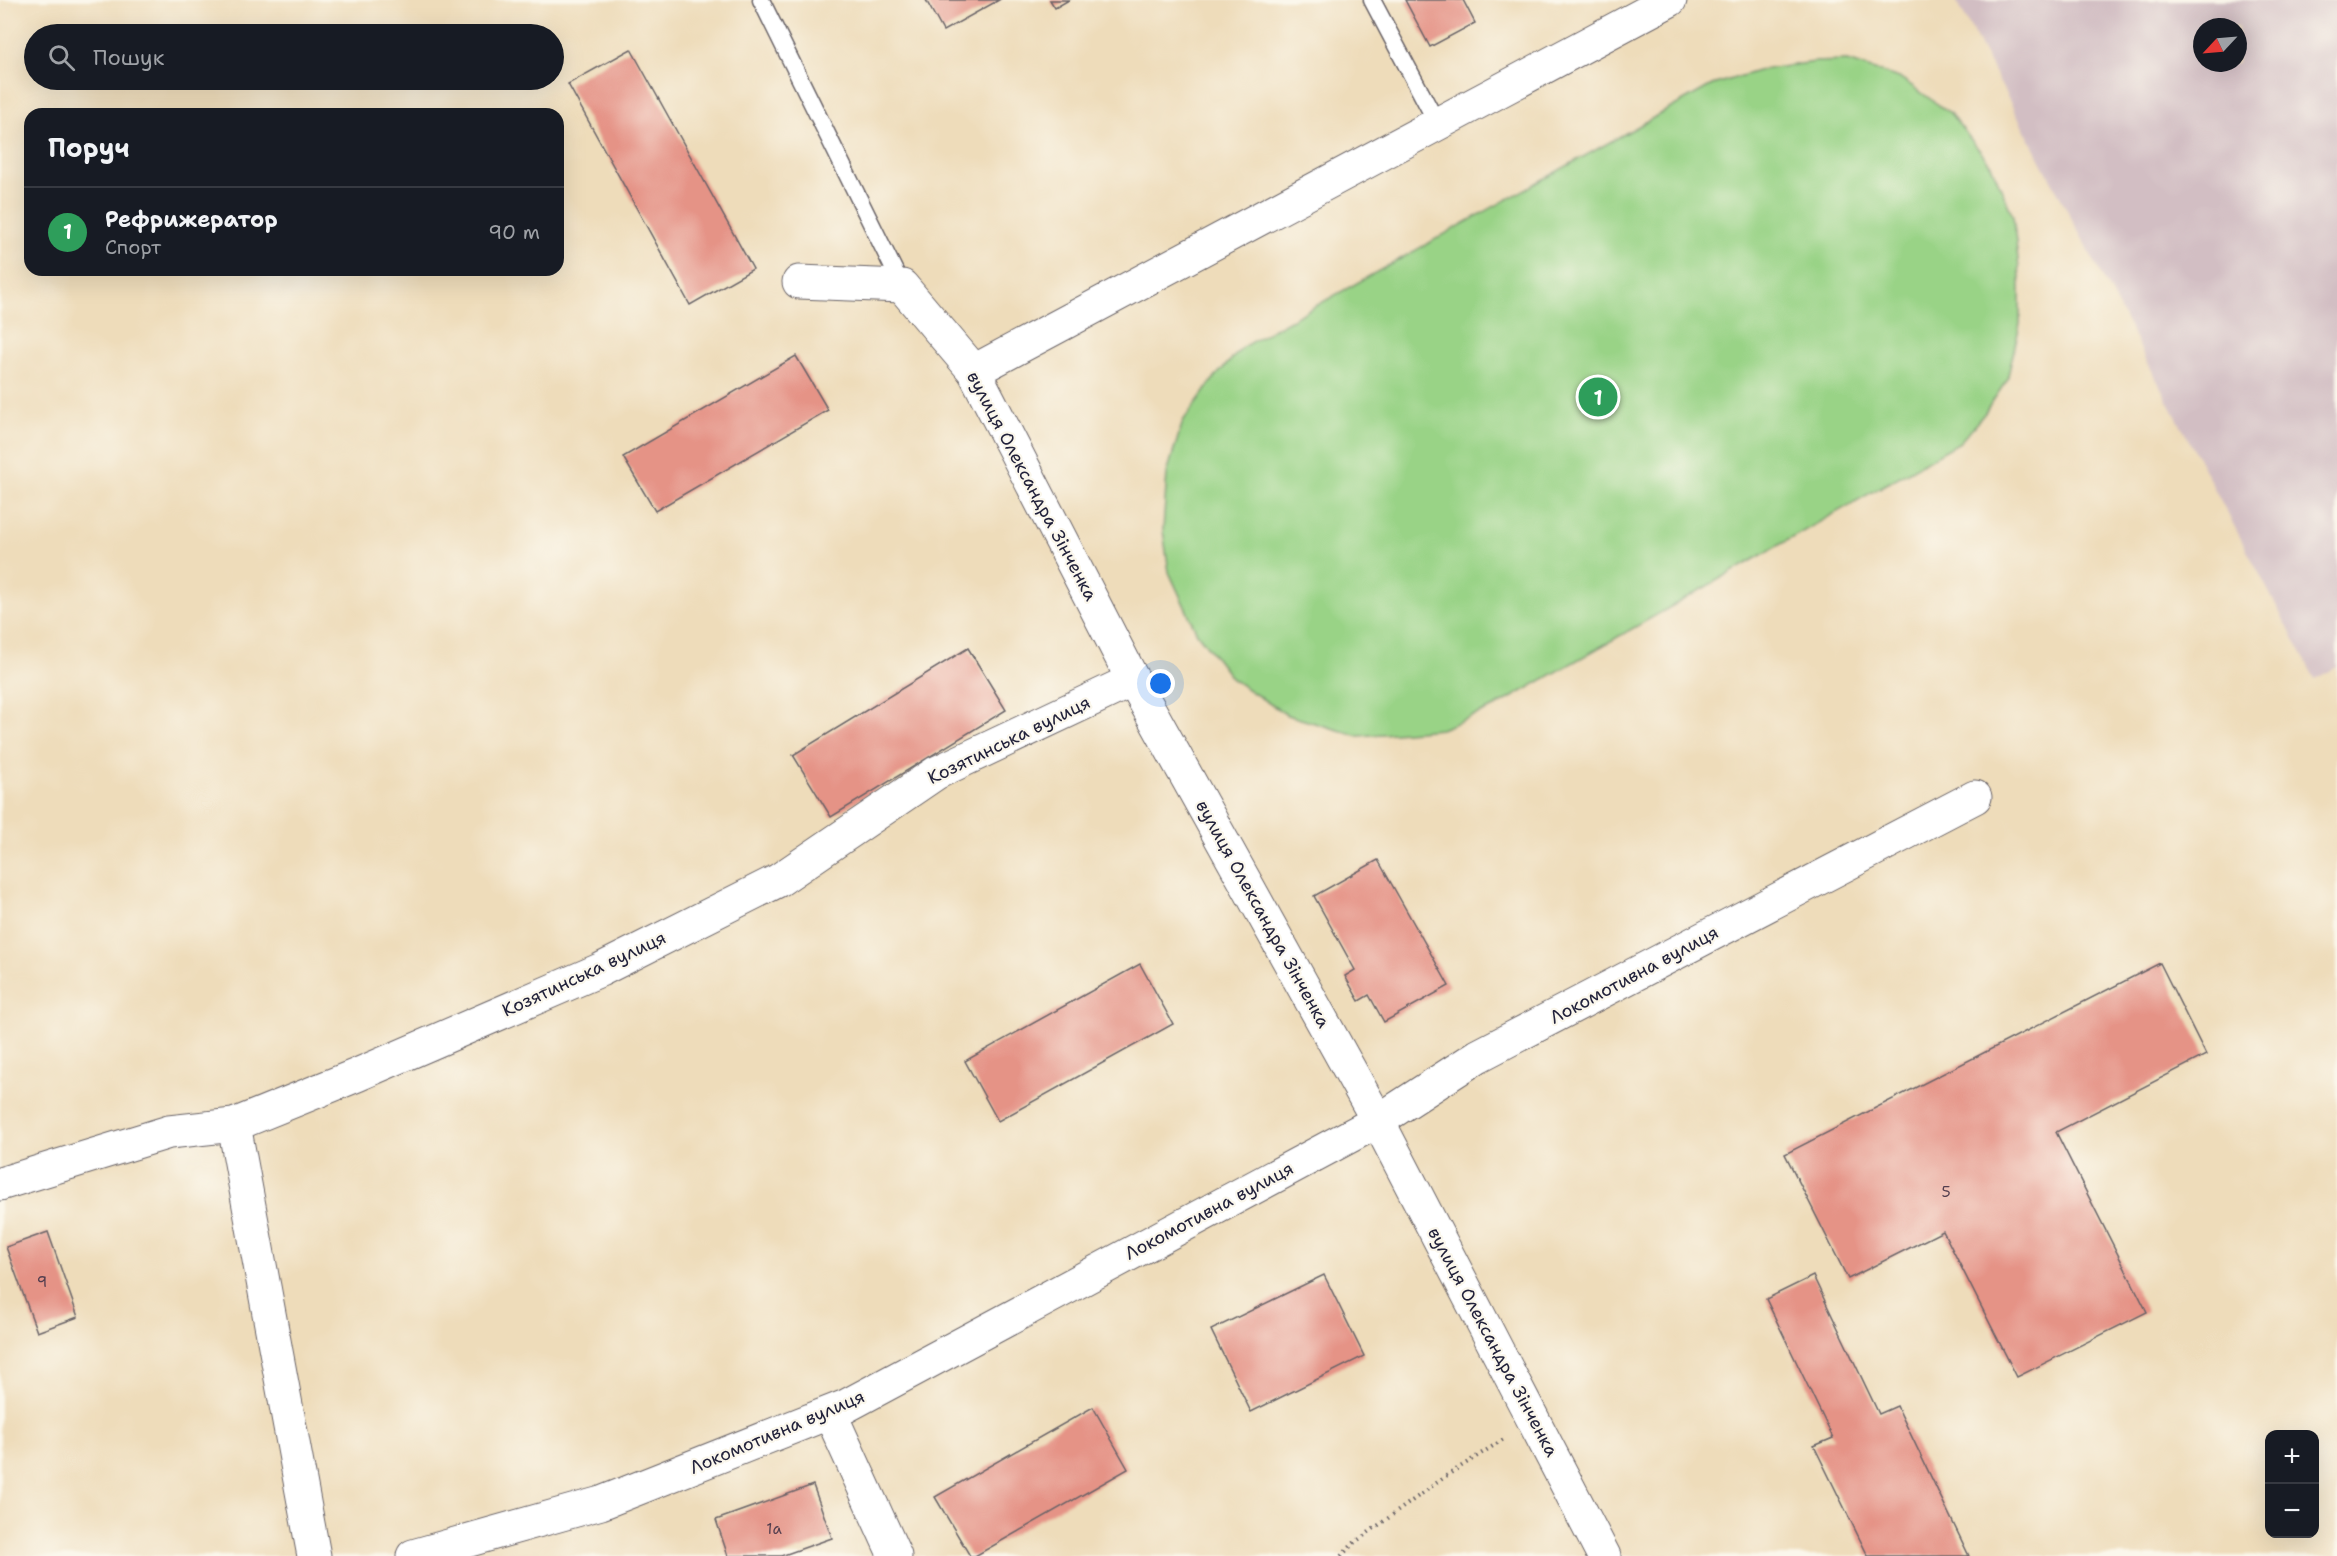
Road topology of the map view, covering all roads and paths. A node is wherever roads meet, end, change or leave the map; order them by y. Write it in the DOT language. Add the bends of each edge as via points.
graph roads {
  1 [pos="761,0"];
  2 [pos="1372,0"];
  3 [pos="1670,0"];
  4 [pos="1438,125"];
  5 [pos="799,282"];
  6 [pos="902,286"];
  7 [pos="974,371"];
  8 [pos="1133,680"];
  9 [pos="1976,797"];
  10 [pos="1378,1121"];
  11 [pos="234,1125"];
  12 [pos="0,1184"];
  13 [pos="830,1413"];
  14 [pos="1533,1420"];
  15 [pos="314,1556"];
  16 [pos="413,1556"];
  17 [pos="895,1556"];
  18 [pos="1341,1556"];
  19 [pos="1604,1556"];
  1 -- 6 [label="lane"];
  2 -- 4 [label="lane"];
  3 -- 4 [label="street"];
  4 -- 7 [label="street"];
  5 -- 6 [label="street"];
  6 -- 7 [label="street, вулиця Олександра Зінченка"];
  7 -- 8 [label="street, вулиця Олександра Зінченка"];
  8 -- 10 [label="street, вулиця Олександра Зінченка"];
  8 -- 11 [label="street, Козятинська вулиця" via="936,773 779,880 600,970"];
  9 -- 10 [label="street, Локомотивна вулиця" via="1478,1056"];
  10 -- 13 [label="street, Локомотивна вулиця"];
  10 -- 14 [label="street, вулиця Олександра Зінченка"];
  11 -- 12 [label="street, Козятинська вулиця" via="169,1132"];
  11 -- 15 [label="street"];
  13 -- 16 [label="street, Локомотивна вулиця" via="601,1503"];
  13 -- 17 [label="street"];
  14 -- 18 [label="path" via="1446,1476"];
  14 -- 19 [label="street, вулиця Олександра Зінченка"];
}
